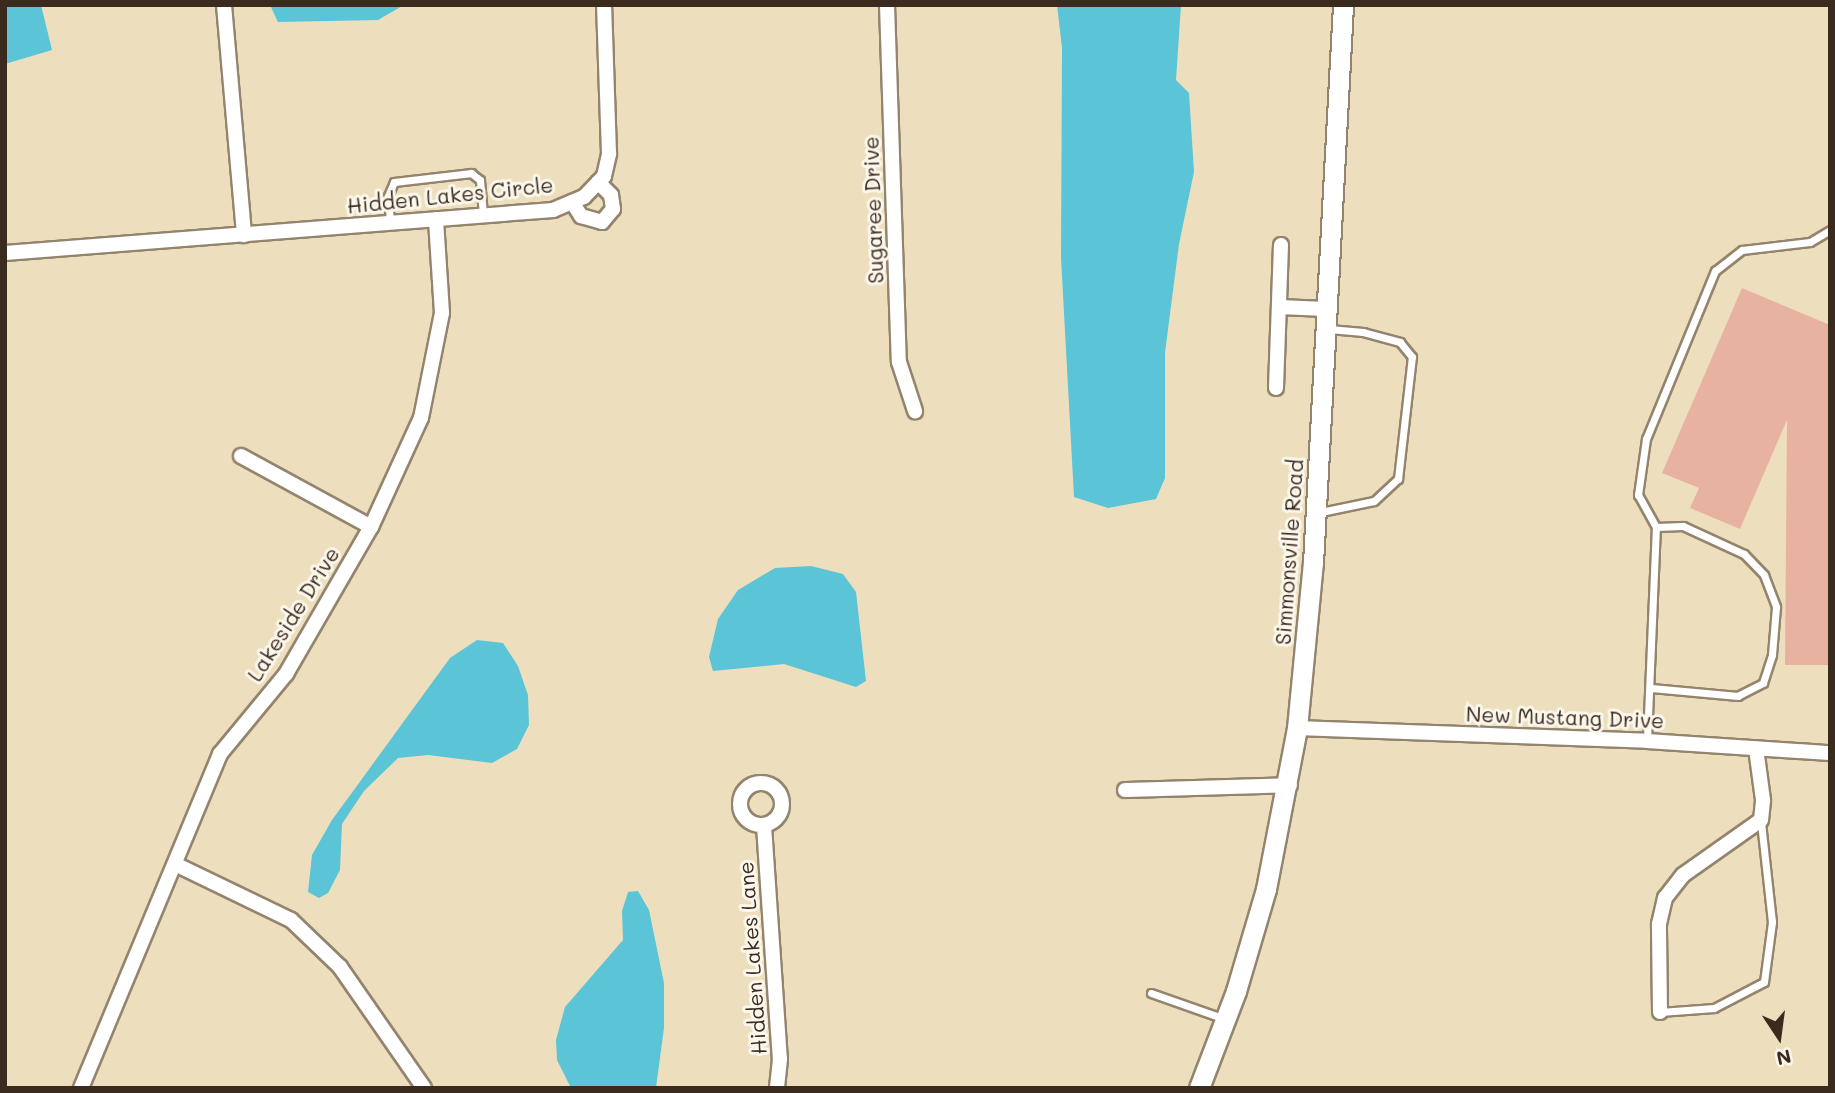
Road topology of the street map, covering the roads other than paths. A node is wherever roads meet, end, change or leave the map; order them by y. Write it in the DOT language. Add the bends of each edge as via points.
graph roads {
  1 [pos="224,5"];
  2 [pos="604,5"];
  3 [pos="887,5"];
  4 [pos="1343,5"];
  5 [pos="598,182"];
  6 [pos="572,202"];
  7 [pos="483,216"];
  8 [pos="436,219"];
  9 [pos="390,223"];
  10 [pos="1830,230"];
  11 [pos="244,235"];
  12 [pos="1280,245"];
  13 [pos="5,253"];
  14 [pos="1279,307"];
  15 [pos="1326,319"];
  16 [pos="1276,388"];
  17 [pos="915,411"];
  18 [pos="241,456"];
  19 [pos="1315,513"];
  20 [pos="371,527"];
  21 [pos="1656,527"];
  22 [pos="1651,688"];
  23 [pos="1297,729"];
  24 [pos="1647,741"];
  25 [pos="1756,748"];
  26 [pos="1830,753"];
  27 [pos="1290,785"];
  28 [pos="1125,790"];
  29 [pos="1761,820"];
  30 [pos="764,826"];
  31 [pos="175,864"];
  32 [pos="1150,993"];
  33 [pos="1660,1012"];
  34 [pos="1225,1020"];
  35 [pos="80,1088"];
  36 [pos="424,1088"];
  37 [pos="777,1088"];
  38 [pos="1199,1088"];
  1 -- 11 [label="street"];
  2 -- 5 [label="street" via="609,154"];
  3 -- 17 [label="street, Sugaree Drive" via="899,362"];
  4 -- 15 [label="street, Simmonsville Road"];
  5 -- 6 [label="street, Hidden Lakes Circle"];
  5 -- 6 [label="street" via="611,195 613,209 602,222 581,216"];
  6 -- 7 [label="street, Hidden Lakes Circle" via="553,211"];
  7 -- 8 [label="street, Hidden Lakes Circle"];
  7 -- 9 [label="lane" via="481,180 471,173 394,182 388,196"];
  8 -- 9 [label="street, Hidden Lakes Circle"];
  8 -- 20 [label="street, Lakeside Drive" via="442,313 421,418"];
  9 -- 11 [label="street, Hidden Lakes Circle"];
  10 -- 21 [label="lane" via="1810,242 1742,250 1715,271 1646,439 1638,495"];
  11 -- 13 [label="street, Hidden Lakes Circle"];
  12 -- 14 [label="street"];
  14 -- 15 [label="street"];
  14 -- 16 [label="street"];
  15 -- 19 [label="street, Simmonsville Road"];
  15 -- 19 [label="lane" via="1400,342 1412,357 1398,480 1374,501"];
  18 -- 20 [label="street"];
  19 -- 23 [label="street, Simmonsville Road"];
  20 -- 31 [label="street, Lakeside Drive" via="286,674 220,754"];
  21 -- 22 [label="lane"];
  21 -- 22 [label="lane" via="1683,526 1744,554 1764,575 1776,607 1772,655 1763,683 1738,696"];
  22 -- 24 [label="lane"];
  23 -- 24 [label="street, New Mustang Drive"];
  23 -- 27 [label="street, Simmonsville Road"];
  24 -- 25 [label="street, New Mustang Drive"];
  25 -- 26 [label="street, New Mustang Drive"];
  25 -- 29 [label="street"];
  27 -- 28 [label="street"];
  27 -- 34 [label="street, Simmonsville Road" via="1266,889"];
  29 -- 33 [label="street" via="1683,875 1665,898 1660,924"];
  29 -- 33 [label="lane" via="1772,922 1764,982 1714,1008"];
  30 -- 37 [label="street, Hidden Lakes Lane" via="780,1059"];
  31 -- 35 [label="street, Lakeside Drive"];
  31 -- 36 [label="street" via="291,920 340,967"];
  32 -- 34 [label="lane"];
  34 -- 38 [label="street, Simmonsville Road"];
}
